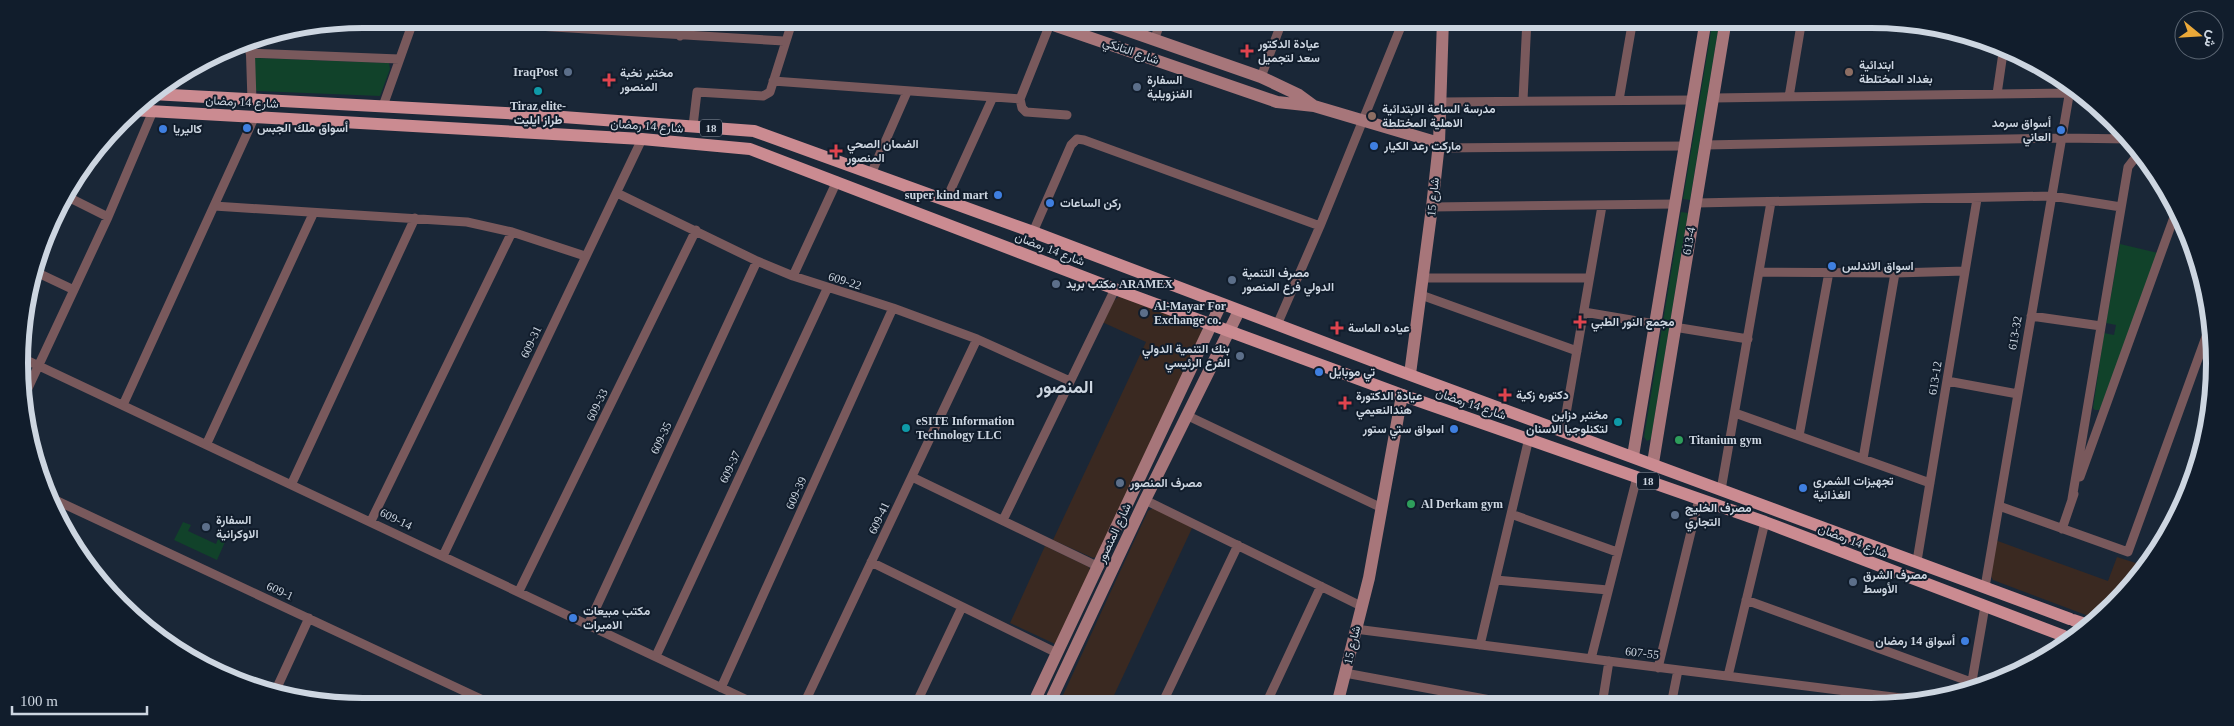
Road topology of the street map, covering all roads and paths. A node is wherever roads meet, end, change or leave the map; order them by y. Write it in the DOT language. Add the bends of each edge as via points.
graph roads {
  1 [pos="411,28"];
  2 [pos="558,28"];
  3 [pos="683,28"];
  4 [pos="789,28"];
  5 [pos="1048,28"];
  6 [pos="1062,28"];
  7 [pos="1120,28"];
  8 [pos="1159,28"];
  9 [pos="1279,28"];
  10 [pos="1400,28"];
  11 [pos="1444,28"];
  12 [pos="1527,28"];
  13 [pos="1631,28"];
  14 [pos="1705,28"];
  15 [pos="1725,28"];
  16 [pos="1801,28"];
  17 [pos="680,36"];
  18 [pos="1154,40"];
  19 [pos="784,41"];
  20 [pos="250,47"];
  21 [pos="1184,50"];
  22 [pos="250,53"];
  23 [pos="2003,55"];
  24 [pos="399,59"];
  25 [pos="1178,68"];
  26 [pos="1260,77"];
  27 [pos="773,81"];
  28 [pos="2063,89"];
  29 [pos="906,92"];
  30 [pos="2069,93"];
  31 [pos="1997,94"];
  32 [pos="162,95"];
  33 [pos="993,97"];
  34 [pos="1790,97"];
  35 [pos="1714,98"];
  36 [pos="1020,99"];
  37 [pos="1523,100"];
  38 [pos="1619,100"];
  39 [pos="1693,100"];
  40 [pos="252,101"];
  41 [pos="1442,102"];
  42 [pos="383,106"];
  43 [pos="1314,106"];
  44 [pos="143,111"];
  45 [pos="153,111"];
  46 [pos="1067,115"];
  47 [pos="255,116"];
  48 [pos="1364,121"];
  49 [pos="693,126"];
  50 [pos="2062,138"];
  51 [pos="642,139"];
  52 [pos="2120,139"];
  53 [pos="1705,145"];
  54 [pos="1439,146"];
  55 [pos="1686,146"];
  56 [pos="2136,158"];
  57 [pos="871,174"];
  58 [pos="837,181"];
  59 [pos="617,193"];
  60 [pos="2052,196"];
  61 [pos="70,199"];
  62 [pos="1977,199"];
  63 [pos="946,200"];
  64 [pos="1771,202"];
  65 [pos="1696,203"];
  66 [pos="1676,204"];
  67 [pos="214,206"];
  68 [pos="1602,206"];
  69 [pos="2121,207"];
  70 [pos="1432,208"];
  71 [pos="313,214"];
  72 [pos="108,217"];
  73 [pos="415,218"];
  74 [pos="2174,218"];
  75 [pos="1320,226"];
  76 [pos="696,230"];
  77 [pos="512,232"];
  78 [pos="1033,232"];
  79 [pos="585,256"];
  80 [pos="758,261"];
  81 [pos="1965,271"];
  82 [pos="1759,272"];
  83 [pos="1829,272"];
  84 [pos="1895,273"];
  85 [pos="40,274"];
  86 [pos="793,276"];
  87 [pos="1423,278"];
  88 [pos="1589,278"];
  89 [pos="827,288"];
  90 [pos="1115,289"];
  91 [pos="74,290"];
  92 [pos="1421,295"];
  93 [pos="1221,304"];
  94 [pos="893,308"];
  95 [pos="1239,311"];
  96 [pos="1584,312"];
  97 [pos="2031,316"];
  98 [pos="1212,324"];
  99 [pos="1655,324"];
  100 [pos="1277,325"];
  101 [pos="2101,326"];
  102 [pos="1674,327"];
  103 [pos="1229,331"];
  104 [pos="2206,338"];
  105 [pos="1748,339"];
  106 [pos="977,340"];
  107 [pos="1577,351"];
  108 [pos="28,361"];
  109 [pos="39,366"];
  110 [pos="1410,374"];
  111 [pos="1070,381"];
  112 [pos="1947,381"];
  113 [pos="28,388"];
  114 [pos="1400,394"];
  115 [pos="2018,394"];
  116 [pos="123,405"];
  117 [pos="1735,413"];
  118 [pos="1186,415"];
  119 [pos="1563,431"];
  120 [pos="1799,436"];
  121 [pos="1529,438"];
  122 [pos="207,443"];
  123 [pos="1633,456"];
  124 [pos="1863,459"];
  125 [pos="1653,463"];
  126 [pos="912,477"];
  127 [pos="1637,477"];
  128 [pos="1930,483"];
  129 [pos="292,484"];
  130 [pos="1721,490"];
  131 [pos="1699,499"];
  132 [pos="2072,499"];
  133 [pos="1145,500"];
  134 [pos="58,501"];
  135 [pos="1998,506"];
  136 [pos="1380,507"];
  137 [pos="1511,514"];
  138 [pos="1003,520"];
  139 [pos="371,521"];
  140 [pos="1765,522"];
  141 [pos="2062,529"];
  142 [pos="1238,545"];
  143 [pos="1618,552"];
  144 [pos="443,556"];
  145 [pos="1917,561"];
  146 [pos="871,562"];
  147 [pos="1099,567"];
  148 [pos="1496,580"];
  149 [pos="1321,586"];
  150 [pos="1985,587"];
  151 [pos="1608,590"];
  152 [pos="519,591"];
  153 [pos="1746,600"];
  154 [pos="1361,606"];
  155 [pos="1985,606"];
  156 [pos="962,607"];
  157 [pos="309,618"];
  158 [pos="2082,623"];
  159 [pos="588,625"];
  160 [pos="1355,629"];
  161 [pos="2065,636"];
  162 [pos="1480,645"];
  163 [pos="1058,653"];
  164 [pos="656,656"];
  165 [pos="1591,659"];
  166 [pos="1609,661"];
  167 [pos="1658,668"];
  168 [pos="1678,670"];
  169 [pos="1345,673"];
  170 [pos="1728,676"];
  171 [pos="1971,683"];
  172 [pos="1968,684"];
  173 [pos="277,687"];
  174 [pos="721,688"];
  175 [pos="479,698"];
  176 [pos="743,698"];
  177 [pos="807,698"];
  178 [pos="919,698"];
  179 [pos="1036,698"];
  180 [pos="1052,698"];
  181 [pos="1165,698"];
  182 [pos="1269,698"];
  183 [pos="1339,698"];
  184 [pos="1479,698"];
  185 [pos="1603,698"];
  186 [pos="1673,698"];
  187 [pos="1872,698"];
  1 -- 24 [label="street"];
  2 -- 17 [label="street"];
  3 -- 17 [label="street"];
  4 -- 19 [label="street"];
  5 -- 36 [label="street"];
  6 -- 25 [label="street, شارع التانكي"];
  7 -- 18 [label="street, شارع التانكي"];
  8 -- 18 [label="street"];
  9 -- 26 [label="street"];
  10 -- 48 [label="street"];
  11 -- 41 [label="street, شارع 15"];
  12 -- 37 [label="street"];
  13 -- 38 [label="street"];
  14 -- 39 [label="street, 613-4"];
  15 -- 35 [label="street, 613-4"];
  16 -- 34 [label="street"];
  17 -- 19 [label="street"];
  18 -- 21 [label="street, شارع التانكي"];
  19 -- 27 [label="street"];
  20 -- 22 [label="street"];
  21 -- 25 [label="street"];
  21 -- 26 [label="street, شارع التانكي"];
  22 -- 24 [label="street"];
  22 -- 40 [label="street"];
  23 -- 31 [label="street"];
  24 -- 42 [label="street"];
  25 -- 43 [label="street, شارع التانكي" via="1277,102"];
  26 -- 43 [label="street, شارع التانكي" via="1299,94"];
  27 -- 29 [label="street"];
  27 -- 49 [label="street" via="770,92 763,96 697,92"];
  28 -- 31 [label="street"];
  29 -- 33 [label="street"];
  29 -- 57 [label="street"];
  30 -- 50 [label="street, 613-32"];
  31 -- 34 [label="street"];
  32 -- 40 [label="main road, شارع 14 رمضان / 18"];
  33 -- 36 [label="street"];
  33 -- 63 [label="street"];
  34 -- 35 [label="street"];
  35 -- 53 [label="street, 613-4"];
  36 -- 46 [label="street" via="1022,108 1028,113"];
  37 -- 38 [label="street"];
  37 -- 41 [label="street"];
  38 -- 39 [label="street"];
  39 -- 55 [label="street, 613-4"];
  40 -- 42 [label="main road, شارع 14 رمضان / 18"];
  41 -- 54 [label="street, شارع 15"];
  42 -- 49 [label="main road, شارع 14 رمضان / 18"];
  43 -- 48 [label="street, شارع التانكي"];
  44 -- 45 [label="main road, شارع 14 رمضان / 18"];
  45 -- 47 [label="main road, شارع 14 رمضان / 18"];
  45 -- 72 [label="street"];
  47 -- 51 [label="main road, شارع 14 رمضان / 18"];
  47 -- 67 [label="street"];
  48 -- 54 [label="street, شارع التانكي"];
  48 -- 75 [label="street"];
  49 -- 57 [label="main road, شارع 14 رمضان / 18" via="754,131"];
  50 -- 52 [label="street"];
  50 -- 53 [label="street"];
  50 -- 60 [label="street, 613-32"];
  51 -- 58 [label="main road, شارع 14 رمضان / 18" via="750,149"];
  51 -- 59 [label="street, 609-31"];
  53 -- 65 [label="street, 613-4"];
  54 -- 55 [label="street"];
  54 -- 70 [label="street, شارع 15"];
  55 -- 66 [label="street, 613-4"];
  56 -- 69 [label="street" via="2128,167"];
  57 -- 63 [label="main road, شارع 14 رمضان / 18"];
  58 -- 86 [label="street"];
  58 -- 90 [label="main road, شارع 14 رمضان / 18"];
  59 -- 76 [label="street, 609-22"];
  59 -- 79 [label="street, 609-31"];
  60 -- 62 [label="street"];
  60 -- 69 [label="street"];
  60 -- 97 [label="street, 613-32"];
  61 -- 72 [label="street"];
  62 -- 64 [label="street"];
  62 -- 81 [label="street, 613-12"];
  63 -- 78 [label="main road, شارع 14 رمضان / 18"];
  64 -- 65 [label="street"];
  64 -- 82 [label="street"];
  65 -- 102 [label="street, 613-4"];
  66 -- 68 [label="street"];
  66 -- 99 [label="street, 613-4"];
  67 -- 71 [label="street"];
  67 -- 116 [label="street"];
  68 -- 70 [label="street"];
  68 -- 88 [label="street"];
  69 -- 101 [label="street"];
  70 -- 87 [label="street, شارع 15"];
  71 -- 73 [label="street"];
  71 -- 122 [label="street"];
  72 -- 91 [label="street"];
  73 -- 77 [label="street" via="467,222"];
  73 -- 129 [label="street"];
  74 -- 132 [label="street"];
  75 -- 78 [label="street" via="1076,139"];
  75 -- 100 [label="street"];
  76 -- 80 [label="street, 609-22"];
  76 -- 152 [label="street, 609-33"];
  77 -- 79 [label="street"];
  77 -- 139 [label="street"];
  78 -- 93 [label="main road, شارع 14 رمضان / 18"];
  79 -- 144 [label="street, 609-31"];
  80 -- 86 [label="street, 609-22"];
  80 -- 159 [label="street, 609-35"];
  81 -- 84 [label="street"];
  81 -- 112 [label="street, 613-12"];
  82 -- 83 [label="street"];
  82 -- 105 [label="street"];
  83 -- 84 [label="street"];
  83 -- 120 [label="street"];
  84 -- 124 [label="street"];
  85 -- 91 [label="street"];
  86 -- 89 [label="street, 609-22"];
  87 -- 88 [label="street"];
  87 -- 92 [label="street, شارع 15"];
  88 -- 96 [label="street"];
  89 -- 94 [label="street, 609-22"];
  89 -- 164 [label="street, 609-37"];
  90 -- 98 [label="main road, شارع 14 رمضان / 18"];
  90 -- 111 [label="street"];
  91 -- 109 [label="street"];
  92 -- 107 [label="street"];
  92 -- 110 [label="street, شارع 15"];
  93 -- 95 [label="main road, شارع 14 رمضان / 18"];
  93 -- 98 [label="street, شارع المنصور"];
  94 -- 106 [label="street, 609-22"];
  94 -- 174 [label="street, 609-39"];
  95 -- 100 [label="main road, شارع 14 رمضان / 18"];
  95 -- 103 [label="street, شارع المنصور"];
  96 -- 99 [label="street"];
  96 -- 107 [label="street"];
  97 -- 101 [label="street"];
  97 -- 115 [label="street, 613-32"];
  98 -- 103 [label="main road, شارع 14 رمضان / 18"];
  98 -- 147 [label="street, شارع المنصور"];
  99 -- 123 [label="street, 613-4"];
  100 -- 110 [label="main road, شارع 14 رمضان / 18"];
  101 -- 132 [label="street"];
  102 -- 105 [label="street"];
  102 -- 125 [label="street, 613-4"];
  103 -- 114 [label="main road, شارع 14 رمضان / 18"];
  103 -- 118 [label="street, شارع المنصور"];
  104 -- 141 [label="street" via="2128,552"];
  105 -- 117 [label="street"];
  106 -- 111 [label="street, 609-22"];
  106 -- 126 [label="street, 609-41"];
  107 -- 119 [label="street"];
  108 -- 109 [label="street, 609-14"];
  109 -- 113 [label="street"];
  109 -- 116 [label="street, 609-14"];
  110 -- 119 [label="main road, شارع 14 رمضان / 18"];
  111 -- 138 [label="street"];
  112 -- 115 [label="street"];
  112 -- 128 [label="street, 613-12"];
  114 -- 121 [label="main road, شارع 14 رمضان / 18"];
  114 -- 136 [label="street, شارع 15"];
  115 -- 135 [label="street, 613-32"];
  116 -- 122 [label="street, 609-14"];
  117 -- 120 [label="street"];
  117 -- 130 [label="street"];
  118 -- 133 [label="street, شارع المنصور"];
  118 -- 136 [label="street"];
  119 -- 123 [label="main road, شارع 14 رمضان / 18"];
  120 -- 124 [label="street"];
  121 -- 127 [label="main road, شارع 14 رمضان / 18"];
  121 -- 137 [label="street"];
  122 -- 129 [label="street, 609-14"];
  123 -- 125 [label="main road, شارع 14 رمضان / 18"];
  124 -- 128 [label="street"];
  125 -- 130 [label="main road, شارع 14 رمضان / 18"];
  126 -- 138 [label="street"];
  126 -- 146 [label="street, 609-41"];
  127 -- 131 [label="main road, شارع 14 رمضان / 18"];
  127 -- 143 [label="street"];
  128 -- 145 [label="street, 613-12"];
  129 -- 139 [label="street, 609-14"];
  130 -- 145 [label="main road, شارع 14 رمضان / 18"];
  131 -- 140 [label="main road, شارع 14 رمضان / 18"];
  131 -- 167 [label="street"];
  132 -- 141 [label="street"];
  133 -- 142 [label="street"];
  133 -- 180 [label="street, شارع المنصور"];
  134 -- 157 [label="street, 609-1"];
  135 -- 141 [label="street"];
  135 -- 150 [label="street, 613-32"];
  136 -- 154 [label="street, شارع 15" via="1369,578"];
  137 -- 143 [label="street"];
  137 -- 148 [label="street"];
  138 -- 147 [label="street"];
  139 -- 144 [label="street, 609-14"];
  140 -- 153 [label="street"];
  140 -- 155 [label="main road, شارع 14 رمضان / 18"];
  142 -- 149 [label="street"];
  142 -- 181 [label="street"];
  143 -- 151 [label="street"];
  144 -- 152 [label="street, 609-14"];
  145 -- 150 [label="main road, شارع 14 رمضان / 18"];
  146 -- 156 [label="street"];
  146 -- 177 [label="street, 609-41"];
  147 -- 163 [label="street, شارع المنصور"];
  148 -- 151 [label="street"];
  148 -- 162 [label="street"];
  149 -- 154 [label="street"];
  149 -- 182 [label="street"];
  150 -- 158 [label="main road, شارع 14 رمضان / 18"];
  151 -- 165 [label="street"];
  152 -- 159 [label="street, 609-14"];
  153 -- 170 [label="street"];
  153 -- 172 [label="street"];
  154 -- 160 [label="street, شارع 15"];
  155 -- 161 [label="main road, شارع 14 رمضان / 18"];
  155 -- 171 [label="street"];
  156 -- 163 [label="street"];
  156 -- 178 [label="street"];
  157 -- 173 [label="street"];
  157 -- 175 [label="street, 609-1"];
  159 -- 164 [label="street, 609-14"];
  160 -- 162 [label="street, 607-55"];
  160 -- 169 [label="street, شارع 15"];
  162 -- 165 [label="street, 607-55"];
  163 -- 179 [label="street, شارع المنصور"];
  164 -- 174 [label="street, 609-14"];
  165 -- 166 [label="street, 607-55"];
  166 -- 167 [label="street, 607-55"];
  166 -- 185 [label="street"];
  167 -- 168 [label="street, 607-55"];
  168 -- 170 [label="street, 607-55"];
  168 -- 186 [label="street"];
  169 -- 183 [label="street, شارع 15"];
  169 -- 184 [label="street"];
  170 -- 187 [label="street, 607-55"];
  174 -- 176 [label="street, 609-14"];
}
